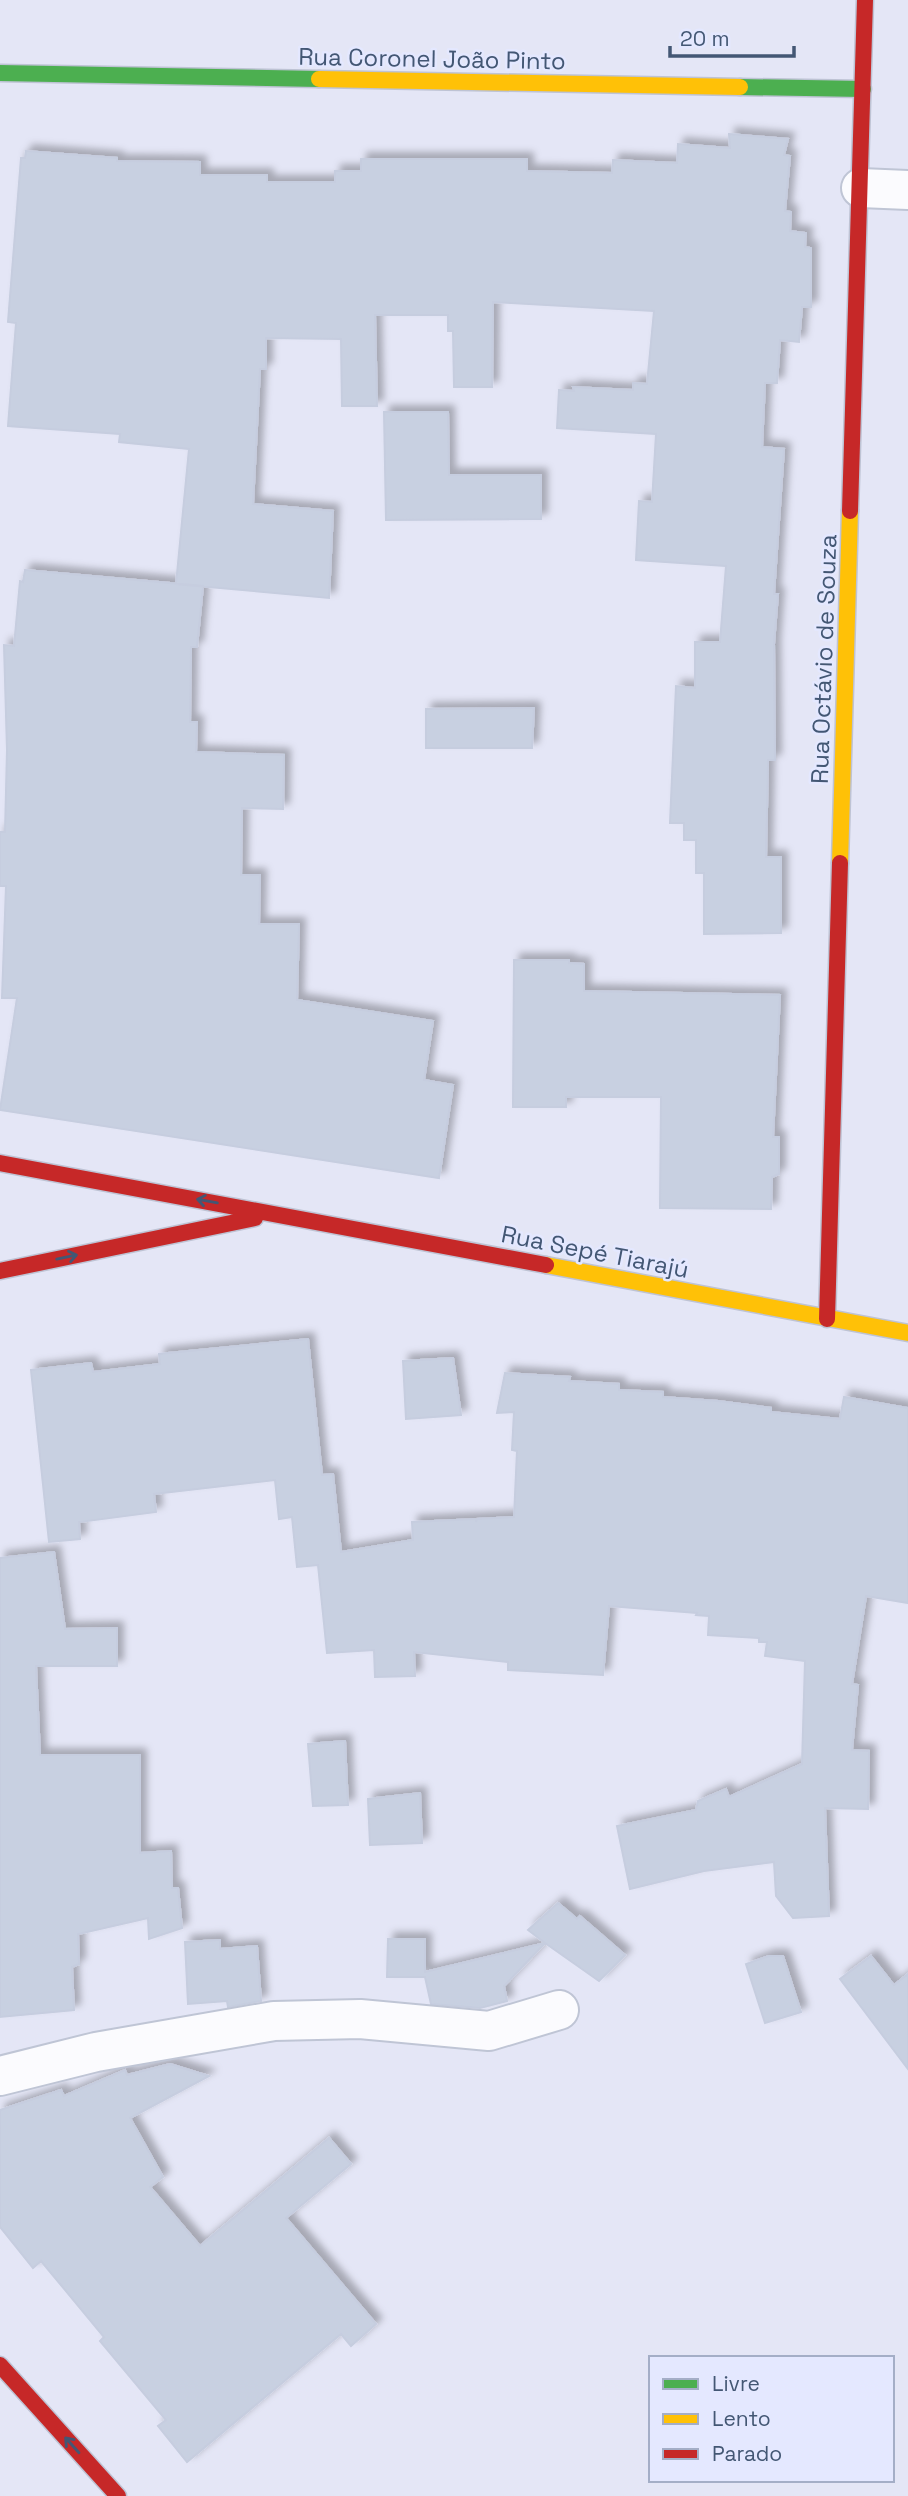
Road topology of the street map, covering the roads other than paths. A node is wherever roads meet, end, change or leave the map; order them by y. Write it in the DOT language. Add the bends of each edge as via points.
graph roads {
  1 [pos="865,0"];
  2 [pos="0,74"];
  3 [pos="863,89"];
  4 [pos="861,188"];
  5 [pos="908,190"];
  6 [pos="0,1163"];
  7 [pos="275,1213"];
  8 [pos="0,1271"];
  9 [pos="827,1319"];
  10 [pos="908,1333"];
  11 [pos="559,2010"];
  12 [pos="0,2076"];
  13 [pos="0,2365"];
  14 [pos="118,2496"];
  1 -- 3 [label="street, Rua Octávio de Souza"];
  2 -- 3 [label="street, Rua Coronel João Pinto"];
  3 -- 4 [label="street, Rua Octávio de Souza"];
  4 -- 5 [label="street"];
  4 -- 9 [label="street, Rua Octávio de Souza"];
  7 -- 6 [label="street, Rua Sepé Tiarajú, one-way"];
  8 -- 7 [label="street, Rua Sepé Tiarajú, one-way"];
  7 -- 9 [label="street, Rua Sepé Tiarajú"];
  9 -- 10 [label="street, Rua Sepé Tiarajú"];
  11 -- 12 [label="street" via="489,2031 360,2019 274,2021 96,2052"];
  14 -- 13 [label="street, one-way"];
}
